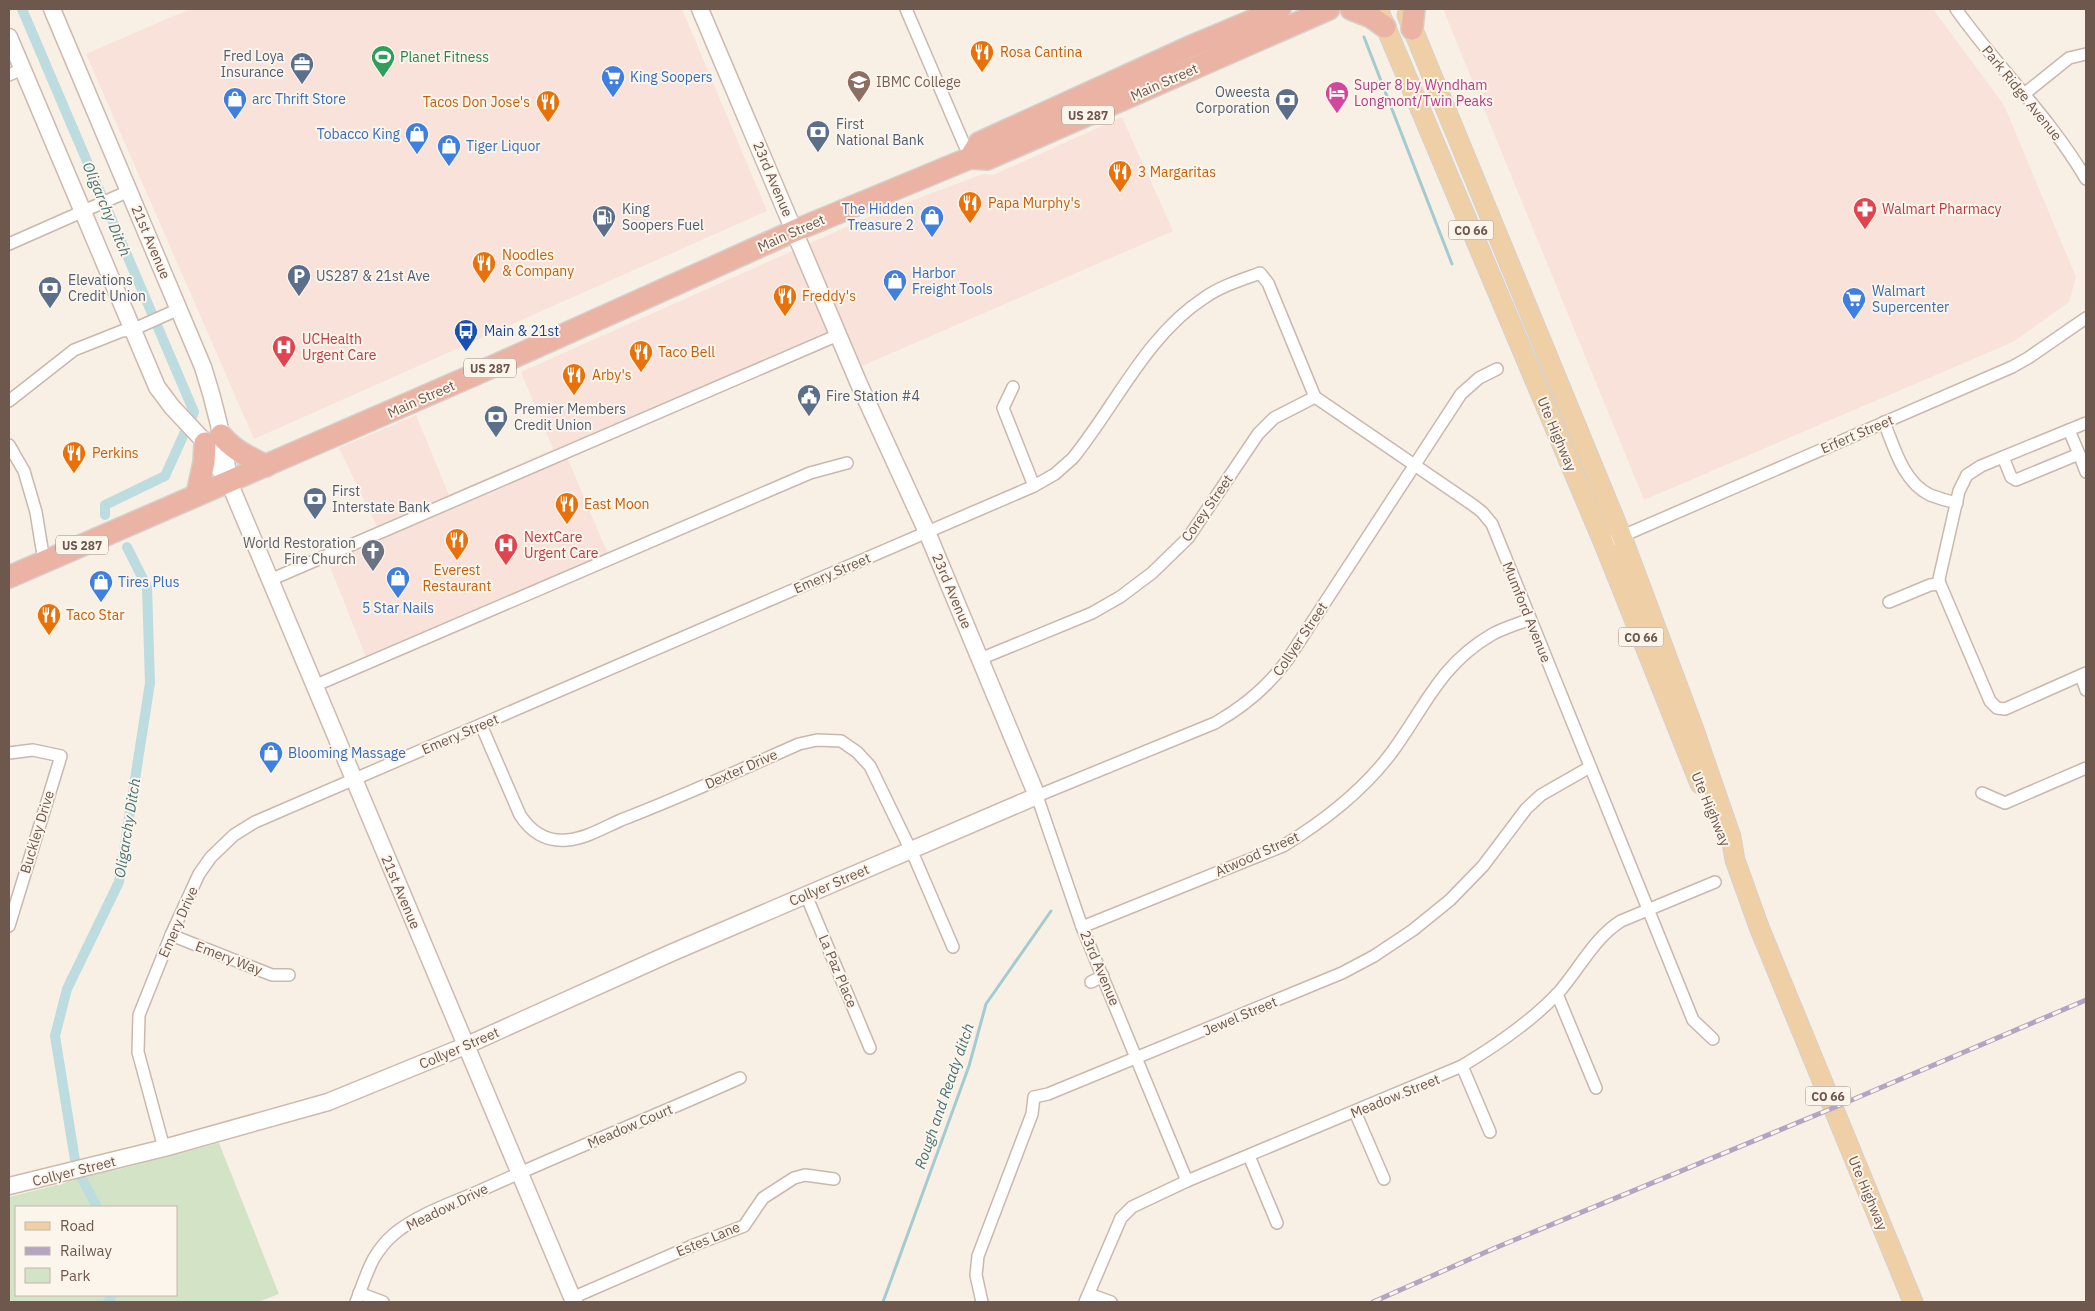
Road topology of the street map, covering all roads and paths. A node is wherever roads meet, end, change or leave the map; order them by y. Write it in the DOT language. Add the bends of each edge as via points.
graph roads {
  1 [pos="52,9"];
  2 [pos="700,9"];
  3 [pos="906,9"];
  4 [pos="1280,9"];
  5 [pos="1330,9"];
  6 [pos="1352,9"];
  7 [pos="1404,9"];
  8 [pos="1956,9"];
  9 [pos="1381,18"];
  10 [pos="1413,19"];
  11 [pos="9,37"];
  12 [pos="2086,54"];
  13 [pos="16,72"];
  14 [pos="2023,94"];
  15 [pos="970,158"];
  16 [pos="2086,179"];
  17 [pos="129,191"];
  18 [pos="89,208"];
  19 [pos="794,231"];
  20 [pos="9,244"];
  21 [pos="179,309"];
  22 [pos="2086,318"];
  23 [pos="132,330"];
  24 [pos="838,335"];
  25 [pos="1497,369"];
  26 [pos="1012,388"];
  27 [pos="1315,397"];
  28 [pos="9,401"];
  29 [pos="1884,422"];
  30 [pos="2086,423"];
  31 [pos="2069,430"];
  32 [pos="207,436"];
  33 [pos="9,445"];
  34 [pos="2079,454"];
  35 [pos="2003,457"];
  36 [pos="847,463"];
  37 [pos="266,466"];
  38 [pos="1414,466"];
  39 [pos="2086,472"];
  40 [pos="229,482"];
  41 [pos="1034,486"];
  42 [pos="197,494"];
  43 [pos="1957,503"];
  44 [pos="927,532"];
  45 [pos="1622,536"];
  46 [pos="1604,544"];
  47 [pos="44,561"];
  48 [pos="9,577"];
  49 [pos="270,580"];
  50 [pos="1940,584"];
  51 [pos="1889,602"];
  52 [pos="1530,619"];
  53 [pos="980,659"];
  54 [pos="2084,674"];
  55 [pos="314,686"];
  56 [pos="2086,690"];
  57 [pos="481,725"];
  58 [pos="9,753"];
  59 [pos="1590,767"];
  60 [pos="2086,768"];
  61 [pos="354,780"];
  62 [pos="1982,793"];
  63 [pos="1037,796"];
  64 [pos="910,850"];
  65 [pos="1735,860"];
  66 [pos="1715,882"];
  67 [pos="806,895"];
  68 [pos="11,909"];
  69 [pos="1649,910"];
  70 [pos="9,926"];
  71 [pos="1082,927"];
  72 [pos="170,935"];
  73 [pos="953,947"];
  74 [pos="289,975"];
  75 [pos="1103,976"];
  76 [pos="1091,982"];
  77 [pos="1557,994"];
  78 [pos="1713,1039"];
  79 [pos="465,1046"];
  80 [pos="870,1048"];
  81 [pos="1137,1058"];
  82 [pos="1462,1066"];
  83 [pos="740,1078"];
  84 [pos="1596,1088"];
  85 [pos="1355,1112"];
  86 [pos="1490,1132"];
  87 [pos="164,1148"];
  88 [pos="1249,1156"];
  89 [pos="519,1173"];
  90 [pos="834,1179"];
  91 [pos="1384,1179"];
  92 [pos="1187,1181"];
  93 [pos="9,1186"];
  94 [pos="1277,1223"];
  95 [pos="358,1298"];
  96 [pos="1087,1298"];
  97 [pos="573,1300"];
  98 [pos="383,1302"];
  99 [pos="982,1302"];
  100 [pos="1111,1302"];
  101 [pos="1913,1302"];
  1 -- 17 [label="street, 21st Avenue"];
  2 -- 19 [label="street, 23rd Avenue"];
  3 -- 15 [label="street"];
  4 -- 15 [label="highway, Main Street / US 287" via="979,143"];
  5 -- 15 [label="highway, Main Street / US 287" via="987,159"];
  6 -- 9 [label="highway"];
  7 -- 10 [label="main road, Ute Highway / CO 66"];
  8 -- 14 [label="street, Park Ridge Avenue"];
  9 -- 46 [label="main road, Ute Highway / CO 66"];
  10 -- 45 [label="main road, Ute Highway / CO 66"];
  11 -- 13 [label="street"];
  12 -- 14 [label="street" via="2069,58"];
  13 -- 18 [label="street"];
  14 -- 16 [label="street, Park Ridge Avenue"];
  15 -- 19 [label="highway, Main Street / US 287"];
  17 -- 18 [label="street"];
  17 -- 21 [label="street, 21st Avenue"];
  18 -- 20 [label="street"];
  18 -- 23 [label="street"];
  19 -- 24 [label="street, 23rd Avenue"];
  19 -- 37 [label="highway, Main Street / US 287"];
  21 -- 23 [label="street"];
  21 -- 32 [label="street, 21st Avenue" via="212,393"];
  22 -- 29 [label="street, Erfert Street" via="2012,367"];
  23 -- 28 [label="street" via="74,350"];
  23 -- 32 [label="street" via="157,387 181,418"];
  24 -- 44 [label="street, 23rd Avenue"];
  24 -- 49 [label="street"];
  25 -- 38 [label="street, Collyer Street" via="1479,378 1461,394"];
  26 -- 41 [label="street" via="1003,408"];
  27 -- 38 [label="street, Mumford Avenue"];
  27 -- 41 [label="street, Emery Street" via="1268,282 1260,273 1205,297 1186,310 1164,332 1073,458"];
  27 -- 53 [label="street, Corey Street" via="1274,418 1258,434 1188,538 1152,573 1120,598 1092,613"];
  29 -- 43 [label="street" via="1905,471 1915,483 1929,494"];
  29 -- 45 [label="street, Erfert Street"];
  30 -- 31 [label="street"];
  31 -- 34 [label="street"];
  31 -- 35 [label="street"];
  32 -- 37 [label="highway" via="227,443"];
  32 -- 40 [label="street, 21st Avenue"];
  32 -- 42 [label="highway"];
  33 -- 47 [label="street" via="24,471 36,512"];
  34 -- 35 [label="street" via="2016,480 2011,477"];
  34 -- 39 [label="street"];
  35 -- 43 [label="street" via="1967,475"];
  36 -- 55 [label="street" via="810,474"];
  37 -- 40 [label="highway, Main Street / US 287"];
  38 -- 52 [label="street, Mumford Avenue" via="1473,504 1492,524"];
  38 -- 63 [label="street, Collyer Street" via="1288,659 1265,688 1215,723"];
  40 -- 42 [label="highway, Main Street / US 287"];
  40 -- 49 [label="street, 21st Avenue"];
  41 -- 44 [label="street, Emery Street"];
  42 -- 47 [label="highway, Main Street / US 287"];
  43 -- 50 [label="street"];
  44 -- 53 [label="street, 23rd Avenue"];
  44 -- 57 [label="street, Emery Street"];
  45 -- 46 [label="street"];
  45 -- 65 [label="main road, Ute Highway / CO 66" via="1732,837"];
  46 -- 65 [label="main road, Ute Highway / CO 66" via="1722,841"];
  47 -- 48 [label="highway, Main Street / US 287"];
  49 -- 55 [label="street, 21st Avenue"];
  50 -- 51 [label="street"];
  50 -- 54 [label="street" via="1990,701 1997,708 2005,709"];
  52 -- 59 [label="street, Mumford Avenue"];
  52 -- 71 [label="street, Atwood Street" via="1492,634 1457,660 1440,678 1392,752 1347,800 1311,829 1283,846"];
  53 -- 63 [label="street, 23rd Avenue"];
  54 -- 56 [label="street"];
  55 -- 61 [label="street, 21st Avenue"];
  57 -- 61 [label="street, Emery Street"];
  57 -- 64 [label="street, Dexter Drive" via="524,820 537,834 549,838 577,838 798,744 817,740 841,741 870,766"];
  58 -- 68 [label="street, Buckley Drive" via="33,750 61,756"];
  59 -- 69 [label="street, Mumford Avenue"];
  59 -- 81 [label="street, Jewel Street" via="1541,795 1526,809 1483,866 1450,900 1374,956 1342,973"];
  60 -- 62 [label="street" via="2005,802"];
  61 -- 72 [label="street, Emery Drive" via="255,822 234,835 211,857 200,874"];
  61 -- 79 [label="street, 21st Avenue"];
  63 -- 64 [label="street, Collyer Street"];
  63 -- 71 [label="street, 23rd Avenue"];
  64 -- 67 [label="street, Collyer Street"];
  64 -- 73 [label="street, Dexter Drive"];
  65 -- 101 [label="main road, Ute Highway / CO 66" via="1759,927"];
  66 -- 69 [label="street, Meadow Street"];
  67 -- 79 [label="street, Collyer Street"];
  67 -- 80 [label="street, La Paz Place"];
  68 -- 70 [label="street, Buckley Drive"];
  69 -- 77 [label="street, Meadow Street" via="1608,929"];
  69 -- 78 [label="street, Mumford Avenue" via="1694,1020"];
  71 -- 75 [label="street, 23rd Avenue"];
  72 -- 74 [label="street, Emery Way" via="272,975"];
  72 -- 87 [label="street, Emery Drive" via="139,1015 138,1027 138,1052"];
  75 -- 76 [label="street"];
  75 -- 81 [label="street, 23rd Avenue"];
  77 -- 82 [label="street, Meadow Street" via="1496,1046"];
  77 -- 84 [label="street"];
  79 -- 87 [label="street, Collyer Street" via="328,1102"];
  79 -- 89 [label="street, 21st Avenue"];
  81 -- 92 [label="street, 23rd Avenue"];
  81 -- 99 [label="street, Jewel Street" via="1034,1097 1032,1114 978,1256 976,1275"];
  82 -- 85 [label="street, Meadow Street"];
  82 -- 86 [label="street"];
  83 -- 89 [label="street, Meadow Court"];
  85 -- 88 [label="street, Meadow Street"];
  85 -- 91 [label="street"];
  87 -- 93 [label="street, Collyer Street"];
  88 -- 92 [label="street, Meadow Street"];
  88 -- 94 [label="street"];
  89 -- 95 [label="street, Meadow Drive" via="418,1219 395,1234 379,1249 367,1268"];
  89 -- 97 [label="street, 21st Avenue"];
  90 -- 97 [label="street, Estes Lane" via="805,1175 794,1178 763,1198 744,1226"];
  92 -- 96 [label="street, Meadow Street" via="1132,1207 1121,1218"];
  95 -- 98 [label="street"];
  96 -- 100 [label="street"];
}
